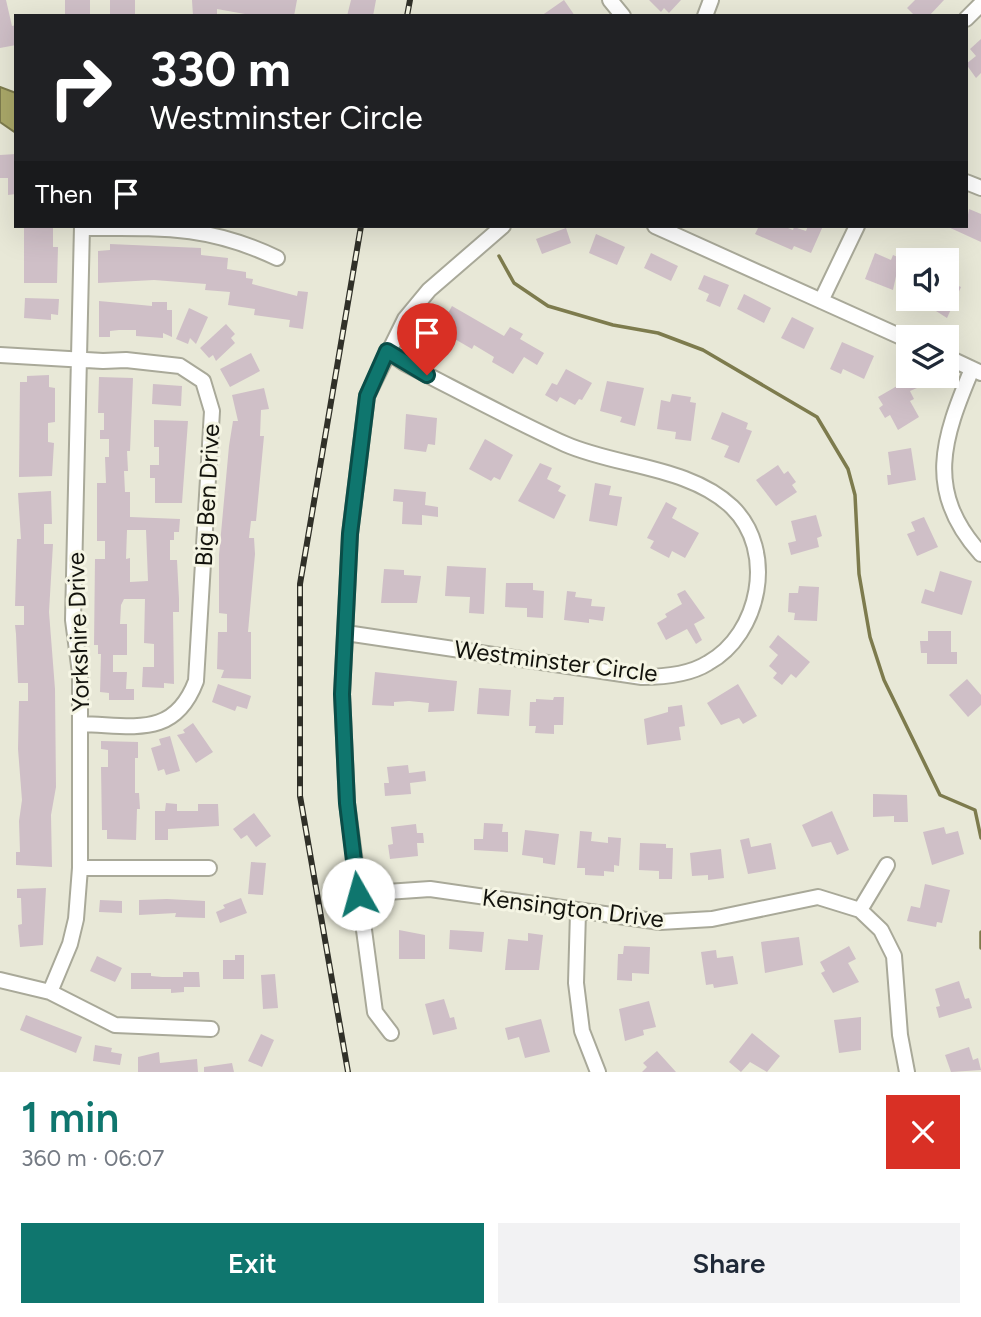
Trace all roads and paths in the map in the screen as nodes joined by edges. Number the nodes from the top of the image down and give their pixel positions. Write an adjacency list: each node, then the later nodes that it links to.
1 (610, 0): 3 (street)
2 (981, 4): 4 (street)
3 (621, 14)
4 (968, 17)
5 (82, 228): 15 (street, Yorkshire Drive)
6 (169, 228): 10 (street)
7 (501, 228): 13 (street)
8 (659, 228): 11 (street)
9 (856, 228): 11 (street)
10 (277, 258)
11 (821, 301): 12 (street)
12 (896, 335)
13 (387, 351): 19 (street); 19 (street, Westminster Circle)
14 (0, 355): 15 (street, Big Ben Drive)
15 (77, 359): 20 (street, Yorkshire Drive); 20 (street, Big Ben Drive)
16 (959, 363): 17 (street)
17 (976, 371): 18 (street)
18 (981, 554)
19 (346, 633): 24 (street)
20 (81, 724): 22 (street, Yorkshire Drive)
21 (887, 865): 25 (street)
22 (80, 868): 23 (street); 28 (street, Yorkshire Drive)
23 (209, 868)
24 (358, 894): 26 (street, Kensington Drive); 30 (street)
25 (860, 910): 26 (street, Kensington Drive); 32 (street, Kensington Drive)
26 (578, 912): 31 (street)
27 (0, 980): 28 (street)
28 (50, 992): 29 (street)
29 (211, 1029)
30 (391, 1033)
31 (598, 1072)
32 (907, 1072)

